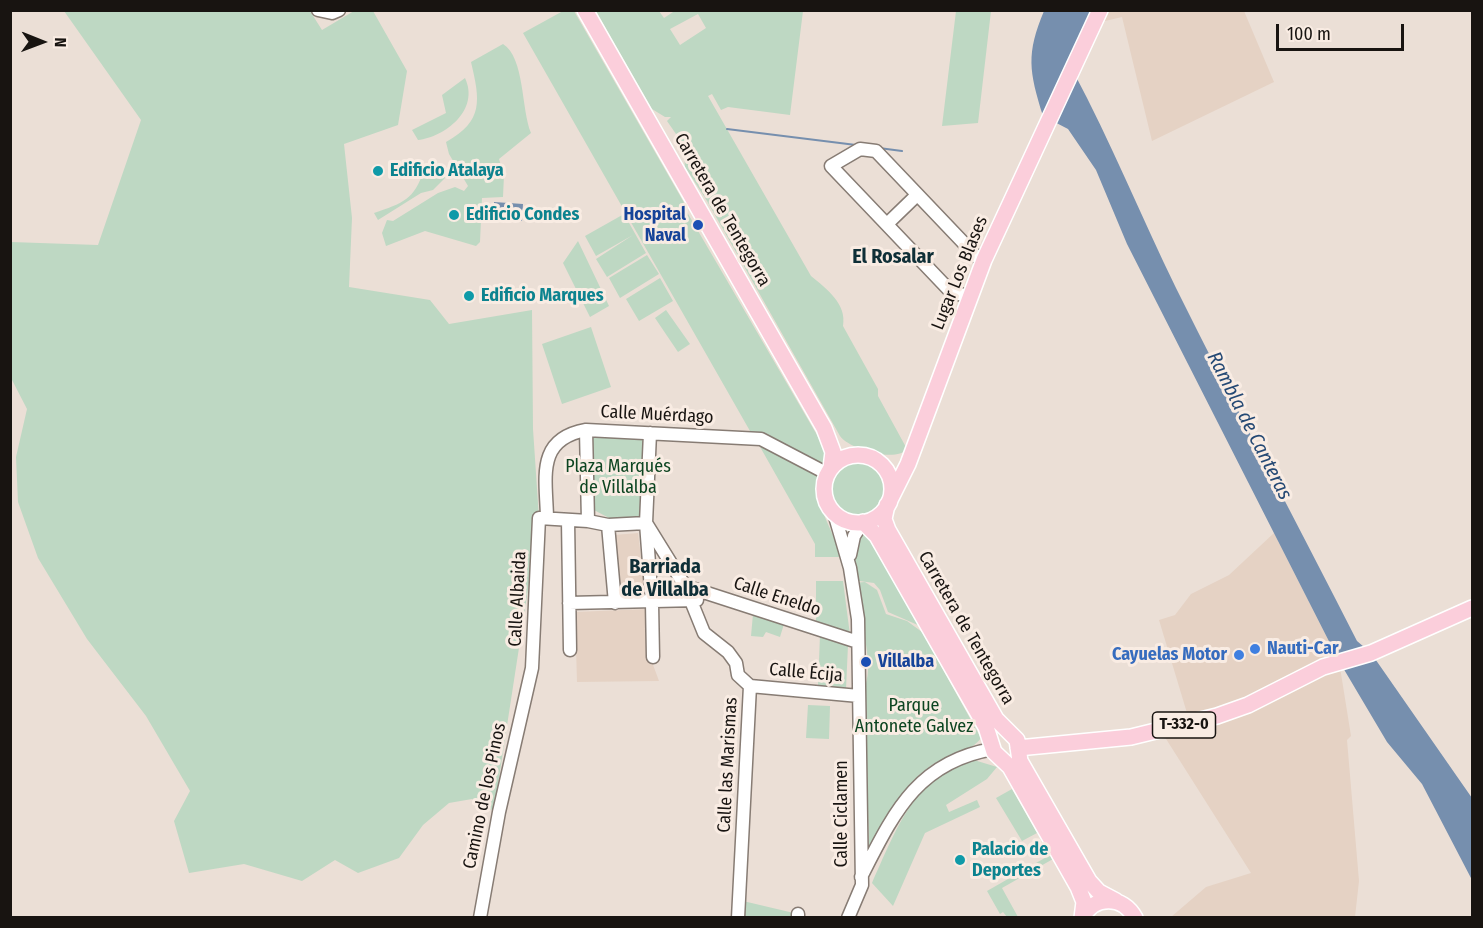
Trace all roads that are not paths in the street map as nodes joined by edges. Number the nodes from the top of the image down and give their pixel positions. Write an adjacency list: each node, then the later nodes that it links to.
1 (318, 10): 2 (street)
2 (339, 10)
3 (585, 10): 9 (main road, Carretera de Tentegorra)
4 (1100, 10): 7 (main road, Lugar Los Blases)
5 (917, 195): 6 (street); 6 (street); 7 (street)
6 (887, 224): 8 (street)
7 (984, 260): 8 (main road, Lugar Los Blases)
8 (971, 296): 12 (main road, Lugar Los Blases)
9 (824, 428): 13 (main road, Carretera de Tentegorra); 15 (main road, Carretera de Tentegorra)
10 (586, 430): 11 (street, Calle Muérdago); 18 (street, Calle Muérdago); 20 (street)
11 (650, 433): 15 (street, Calle Muérdago); 22 (street)
12 (916, 443): 14 (main road, Lugar Los Blases); 16 (main road, Lugar Los Blases)
13 (857, 456): 14 (main road); 15 (main road)
14 (879, 463): 16 (main road)
15 (829, 471): 17 (main road)
16 (887, 504): 21 (main road); 38 (main road, Carretera de Tentegorra)
17 (834, 513): 21 (main road); 24 (street, Calle Ciclamen)
18 (543, 518): 19 (street); 35 (street, Calle Albaida)
19 (568, 520): 20 (street); 28 (street)
20 (588, 521): 23 (street)
21 (863, 522): 24 (street, Calle Ciclamen); 40 (main road, Carretera de Tentegorra)
22 (646, 523): 23 (street); 25 (street, Calle las Marismas); 30 (street)
23 (608, 525): 29 (street)
24 (850, 568): 32 (street, Calle Ciclamen)
25 (685, 586): 26 (street, Calle Eneldo); 27 (street, Calle las Marismas)
26 (726, 599): 27 (street); 32 (street, Calle Eneldo)
27 (692, 600): 30 (street); 36 (street, Calle las Marismas)
28 (569, 603): 29 (street); 33 (street)
29 (615, 603): 30 (street)
30 (652, 603): 34 (street)
31 (1473, 608): 39 (main road, T-332-0)
32 (858, 642): 37 (street, Calle Ciclamen)
33 (570, 650)
34 (653, 657)
35 (528, 682): 46 (street, Camino de los Pinos)
36 (750, 686): 37 (street, Calle Écija); 47 (street, Calle las Marismas)
37 (859, 696): 42 (street, Calle Ciclamen)
38 (1010, 734): 39 (main road); 40 (main road)
39 (1018, 748): 40 (main road); 45 (main road)
40 (996, 751): 41 (street); 49 (main road, Carretera de Tentegorra)
41 (926, 777): 43 (street); 48 (street)
42 (860, 848): 43 (street); 44 (street, Calle Ciclamen)
43 (875, 850): 44 (street)
44 (860, 879): 48 (street)
45 (1116, 901): 49 (main road); 50 (main road)
46 (480, 918)
47 (738, 918)
48 (848, 918)
49 (1082, 918)
50 (1136, 918)

